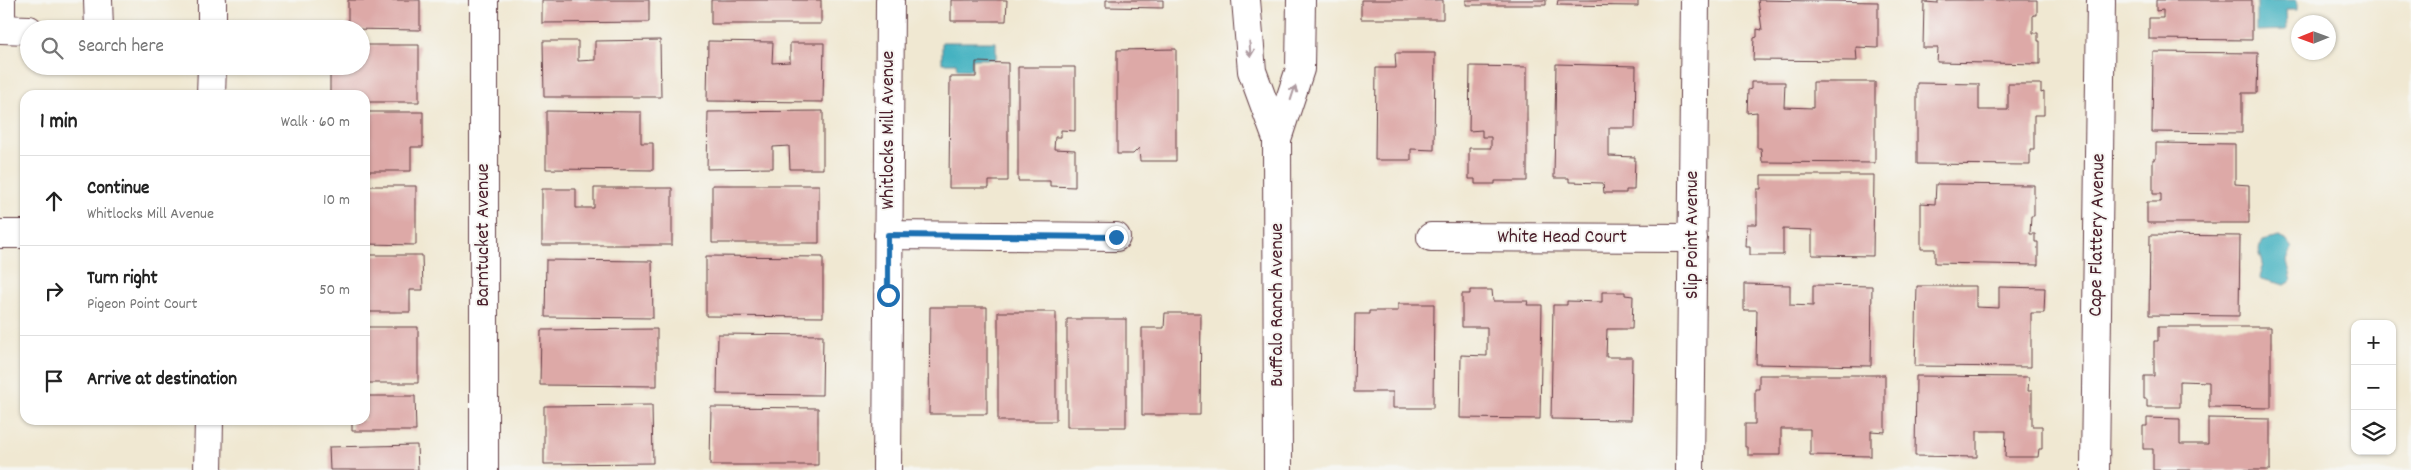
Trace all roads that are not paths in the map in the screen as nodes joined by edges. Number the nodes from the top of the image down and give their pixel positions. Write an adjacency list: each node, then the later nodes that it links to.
1 (1, 0): 12 (street)
2 (98, 0): 10 (street)
3 (212, 0): 11 (street)
4 (484, 0): 24 (street, Barntucket Avenue)
5 (890, 0): 18 (street, Whitlocks Mill Avenue)
6 (1246, 0): 15 (street, Buffalo Ranch Avenue, one-way to 15)
7 (1301, 0): 15 (street, Buffalo Ranch Avenue, one-way to 7)
8 (1695, 0): 21 (street, Slip Point Avenue)
9 (2101, 0): 28 (street, Cape Flattery Avenue)
10 (99, 20)
11 (212, 20)
12 (20, 30)
13 (212, 75): 14 (street)
14 (211, 90)
15 (1277, 139): 26 (street, Buffalo Ranch Avenue)
16 (0, 234): 17 (street)
17 (20, 234)
18 (888, 235): 19 (street); 25 (street, Whitlocks Mill Avenue)
19 (1116, 237)
20 (1431, 237): 21 (street, White Head Court)
21 (1693, 238): 27 (street, Slip Point Avenue)
22 (209, 425): 23 (street)
23 (208, 470)
24 (484, 470)
25 (887, 470)
26 (1278, 470)
27 (1690, 470)
28 (2095, 470)

